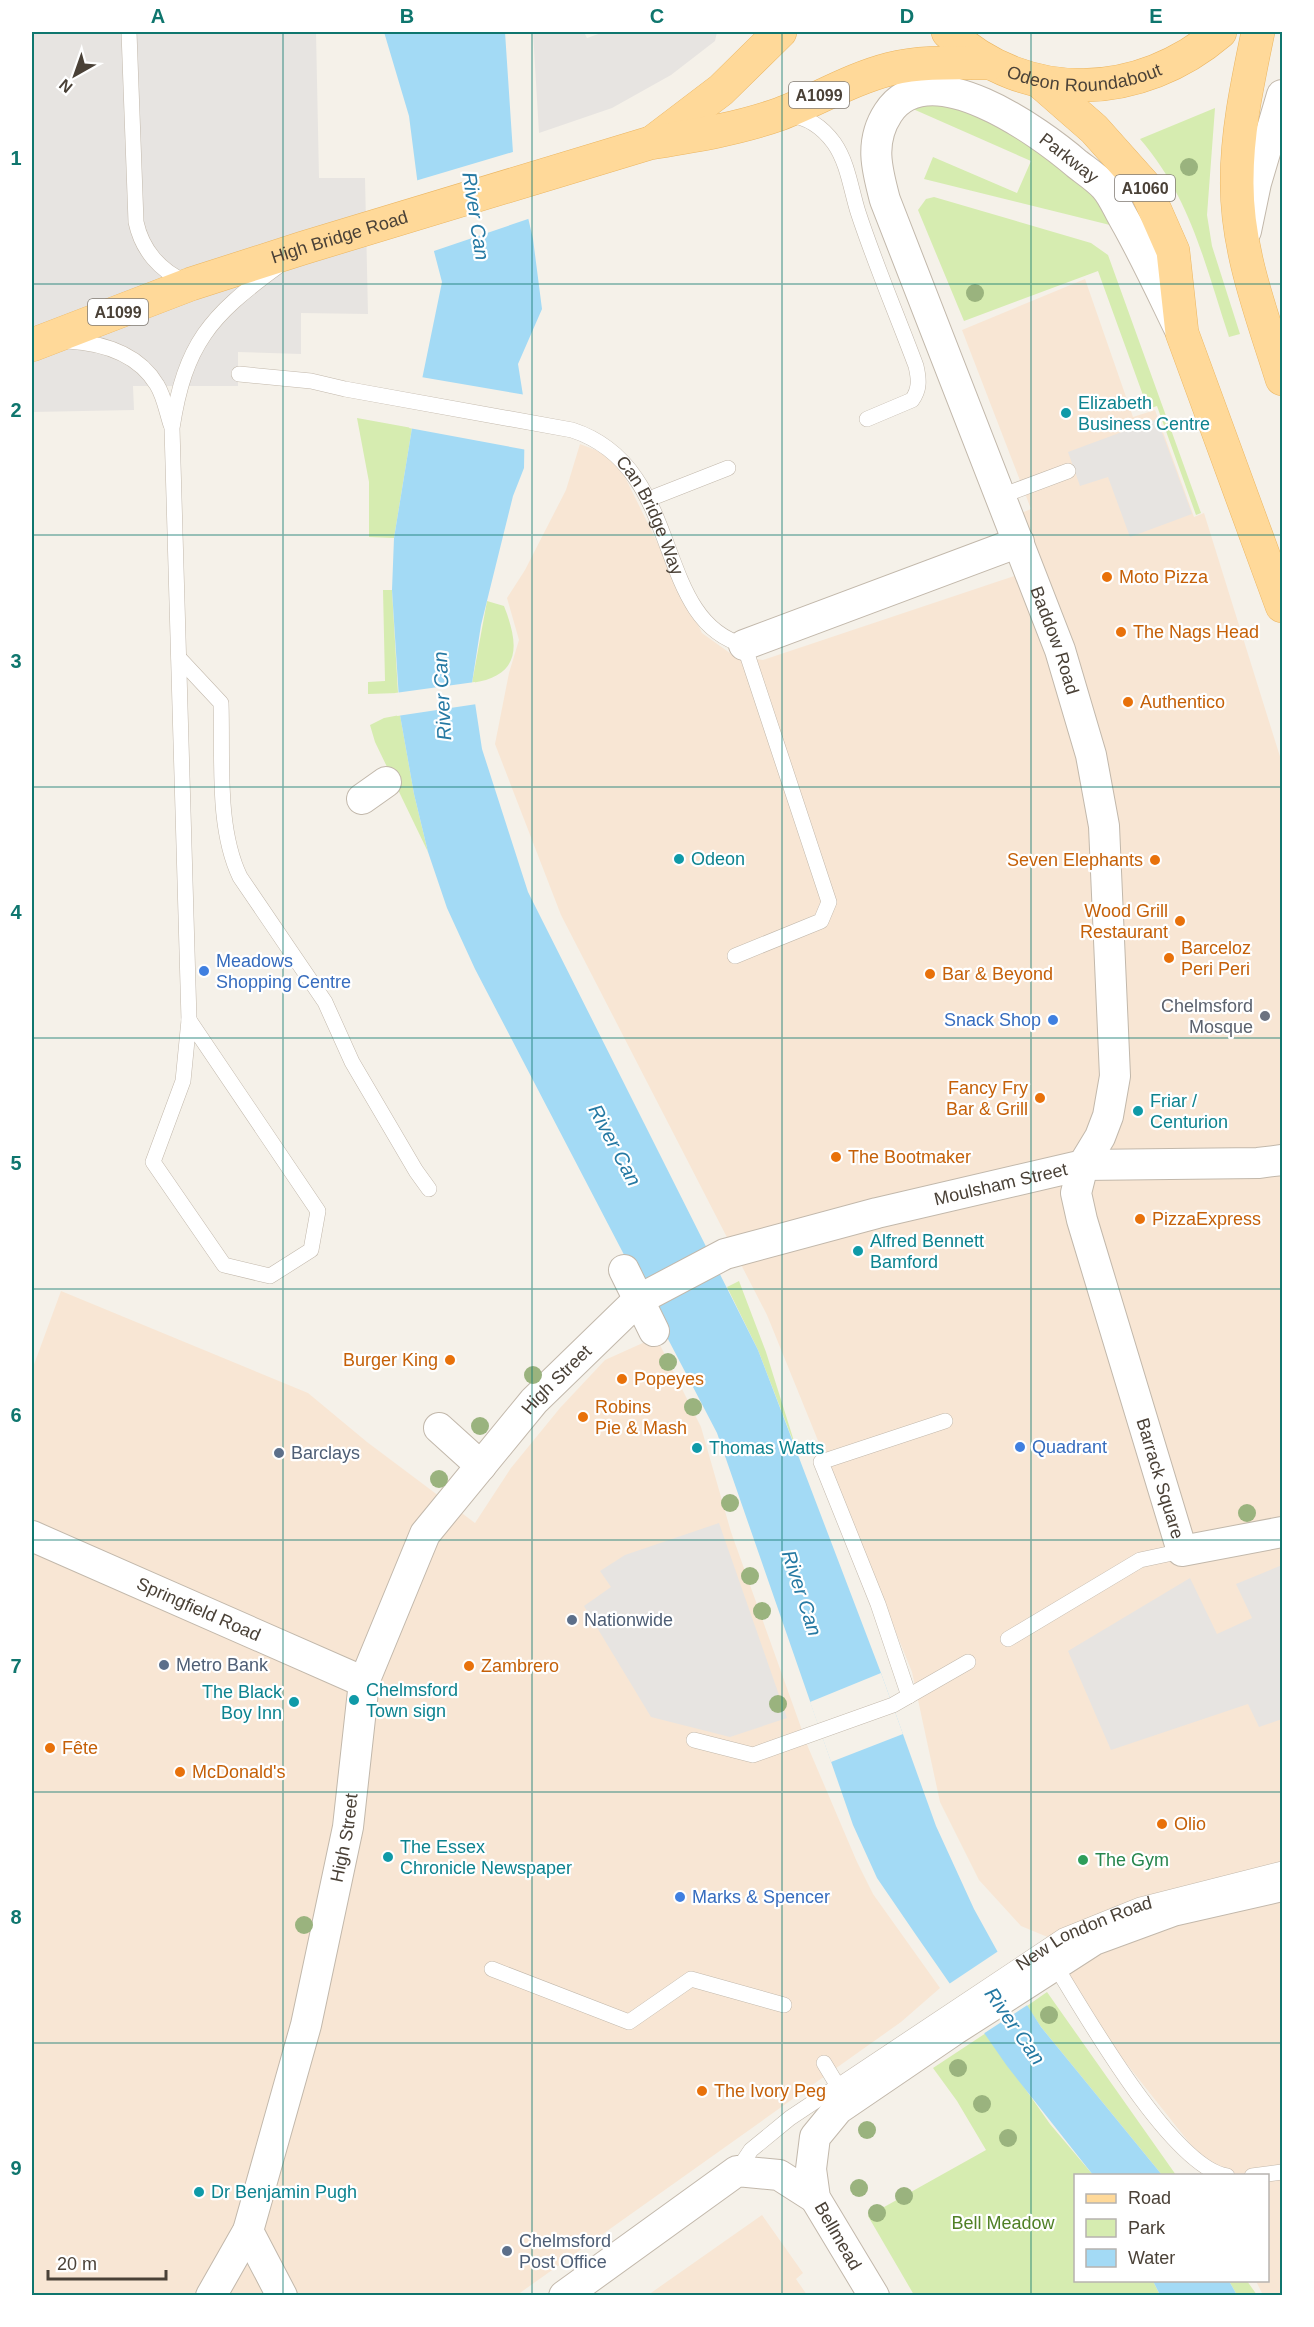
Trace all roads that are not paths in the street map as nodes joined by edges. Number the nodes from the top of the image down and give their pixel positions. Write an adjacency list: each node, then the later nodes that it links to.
1 (129, 32): 14 (lane)
2 (780, 32): 11 (main road, High Bridge Road / A1099)
3 (948, 32): 6 (main road, Odeon Roundabout / A1060)
4 (1220, 32): 7 (main road, Odeon Roundabout / A1060)
5 (1257, 32): 12 (main road)
6 (990, 63): 7 (main road, Odeon Roundabout / A1060); 10 (main road, High Bridge Road / A1099)
7 (1039, 81): 15 (main road, Parkway / A1060)
8 (912, 93): 15 (street, Parkway); 23 (street, Baddow Road)
9 (1282, 95): 12 (street)
10 (779, 114): 11 (main road, High Bridge Road / A1099); 19 (lane)
11 (650, 144): 13 (main road, High Bridge Road / A1099)
12 (1244, 245): 18 (main road)
13 (303, 248): 14 (main road, High Bridge Road / A1099); 20 (lane)
14 (191, 284): 16 (main road, High Bridge Road / A1099)
15 (1182, 333): 26 (main road, Parkway / A1060)
16 (38, 342): 20 (lane)
17 (239, 374): 24 (lane, Can Bridge Way)
18 (1282, 379)
19 (867, 419)
20 (172, 428): 28 (lane)
21 (728, 468): 24 (lane)
22 (1068, 471): 23 (lane)
23 (1001, 496): 25 (street, Baddow Road)
24 (649, 499): 27 (lane, Can Bridge Way)
25 (1018, 542): 27 (street); 34 (street, Baddow Road)
26 (1282, 606)
27 (744, 645): 31 (lane)
28 (179, 658): 32 (lane); 35 (lane)
29 (386, 782): 30 (street)
30 (362, 799)
31 (735, 956)
32 (189, 1020): 32 (lane)
33 (1282, 1160): 34 (street, Moulsham Street)
34 (1083, 1165): 36 (street, Baddow Road); 37 (street, Moulsham Street)
35 (429, 1189)
36 (1082, 1220): 46 (street, Barrack Square)
37 (725, 1254): 39 (street, High Street)
38 (624, 1270): 39 (street)
39 (640, 1298): 40 (street); 43 (street, High Street)
40 (654, 1331)
41 (945, 1421): 50 (lane)
42 (439, 1428): 43 (street)
43 (481, 1466): 49 (street, High Street)
44 (1282, 1532): 46 (street)
45 (32, 1536): 49 (street, Springfield Road)
46 (1182, 1551): 47 (lane, Barrack Square)
47 (1008, 1639)
48 (968, 1662): 50 (lane)
49 (364, 1682): 66 (street, High Street)
50 (909, 1696): 51 (lane)
51 (694, 1740)
52 (1282, 1869): 56 (lane, New London Road)
53 (1282, 1886): 54 (street, New London Road)
54 (1055, 1965): 56 (street, New London Road); 63 (lane)
55 (492, 1969): 57 (lane)
56 (1024, 1973): 59 (street, New London Road)
57 (784, 2005)
58 (825, 2063): 59 (lane)
59 (842, 2093): 60 (street, New London Road); 61 (lane, New London Road)
60 (815, 2137): 65 (street, Bellmead)
61 (737, 2171): 65 (street); 69 (street, New London Road)
62 (1282, 2172): 64 (lane)
63 (1218, 2174)
64 (1262, 2174)
65 (815, 2198): 70 (street, Bellmead)
66 (249, 2231): 67 (street, High Street); 68 (street)
67 (211, 2295)
68 (282, 2295)
69 (564, 2295)
70 (874, 2295)

